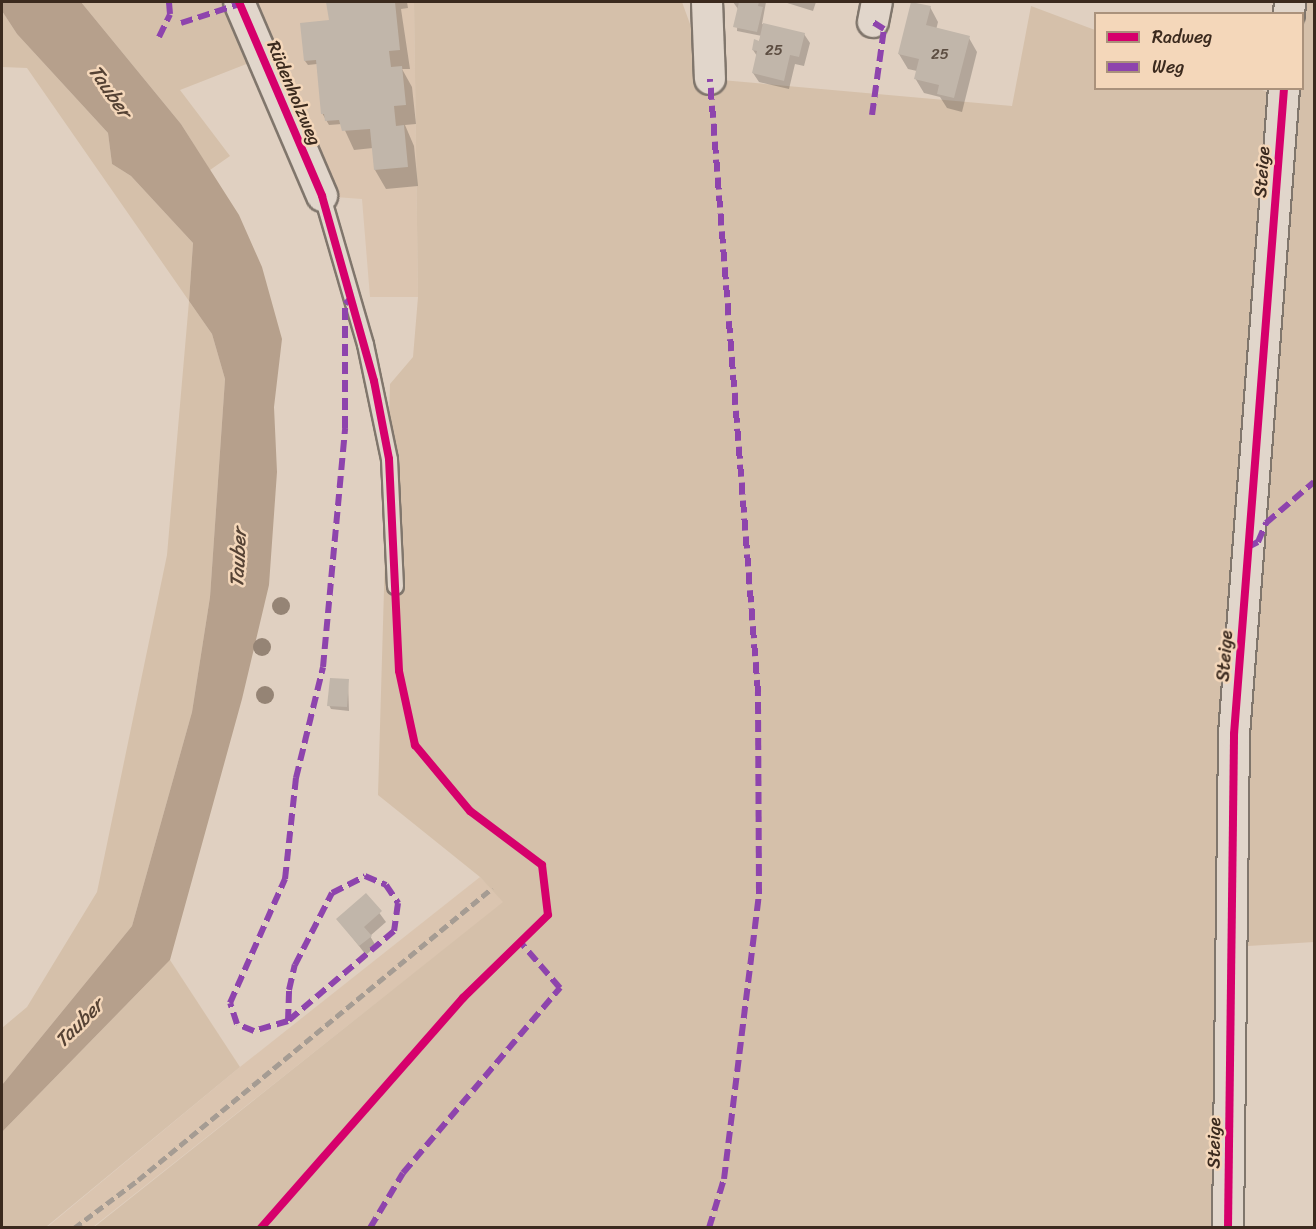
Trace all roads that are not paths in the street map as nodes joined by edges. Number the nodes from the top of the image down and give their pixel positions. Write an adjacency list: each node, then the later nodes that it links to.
1 (239, 2): 5 (street, Rüdenholzweg)
2 (707, 2): 3 (street)
3 (710, 79)
4 (1284, 90): 7 (street, Steige)
5 (322, 196): 6 (lane)
6 (395, 586)
7 (1228, 1227)

